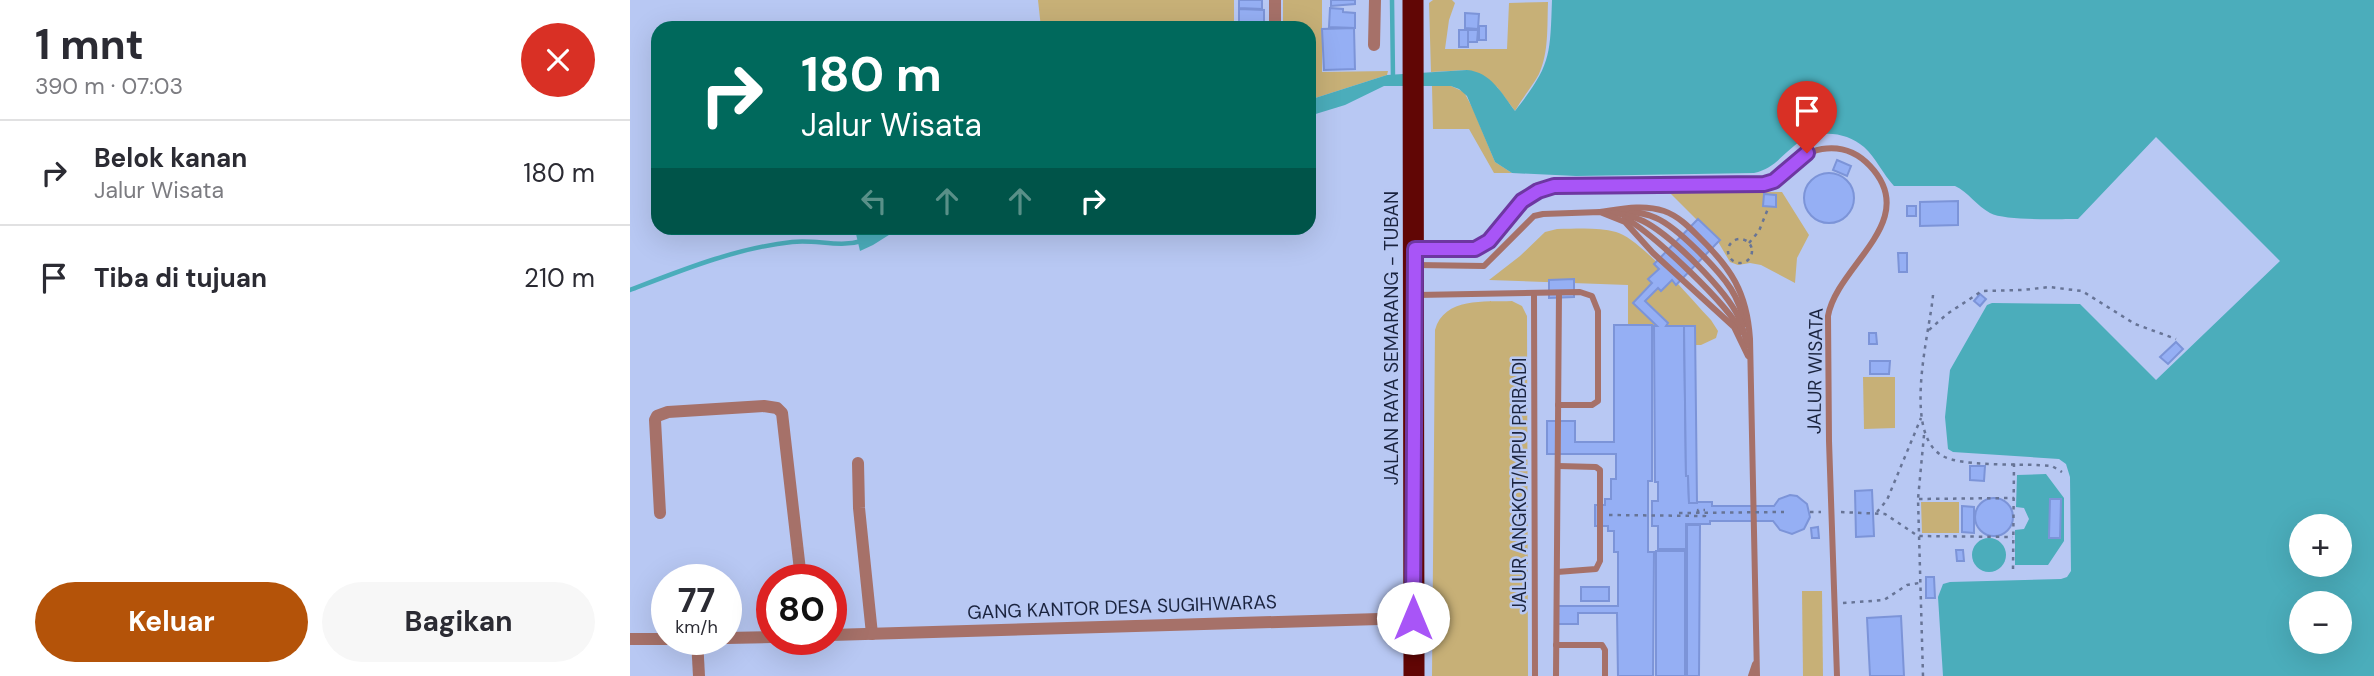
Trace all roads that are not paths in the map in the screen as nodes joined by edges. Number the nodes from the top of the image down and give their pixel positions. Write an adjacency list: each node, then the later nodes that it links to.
1 (1275, 0): 4 (street)
2 (1375, 0): 5 (street)
3 (1413, 0): 7 (highway, JALAN RAYA SEMARANG - TUBAN)
4 (1275, 21)
5 (1374, 45)
6 (1600, 212): 7 (lane); 11 (lane); 11 (lane); 11 (lane); 11 (lane)
7 (1415, 257): 10 (highway, JALAN RAYA SEMARANG - TUBAN); 31 (lane, JALUR WISATA)
8 (1534, 293): 9 (lane, JALUR ANGKOT/MPU PRIBADI); 10 (lane, JALUR ANGKOT/MPU PRIBADI); 27 (lane, JALUR ANGKOT/MPU PRIBADI)
9 (1559, 293): 12 (lane, JALUR ANGKOT/MPU PRIBADI); 12 (lane, JALUR ANGKOT/MPU PRIBADI)
10 (1415, 295): 18 (highway, JALAN RAYA SEMARANG - TUBAN)
11 (1750, 361): 30 (lane)
12 (1558, 405): 14 (lane, JALUR ANGKOT/MPU PRIBADI)
13 (858, 463): 19 (street)
14 (1558, 466): 17 (lane, JALUR ANGKOT/MPU PRIBADI); 17 (lane, JALUR ANGKOT/MPU PRIBADI)
15 (660, 513): 16 (street)
16 (799, 564)
17 (1557, 572): 23 (lane, JALUR ANGKOT/MPU PRIBADI)
18 (1413, 618): 19 (street, GANG KANTOR DESA SUGIHWARAS); 26 (highway, JALAN RAYA SEMARANG - TUBAN)
19 (872, 634): 20 (street, GANG KANTOR DESA SUGIHWARAS)
20 (847, 635)
21 (630, 639): 22 (street)
22 (651, 639)
23 (1556, 645): 28 (lane, JALUR ANGKOT/MPU PRIBADI); 29 (lane)
24 (697, 655): 25 (street)
25 (699, 676)
26 (1414, 676)
27 (1535, 676)
28 (1556, 676)
29 (1605, 676)
30 (1754, 676)
31 (1837, 676)

